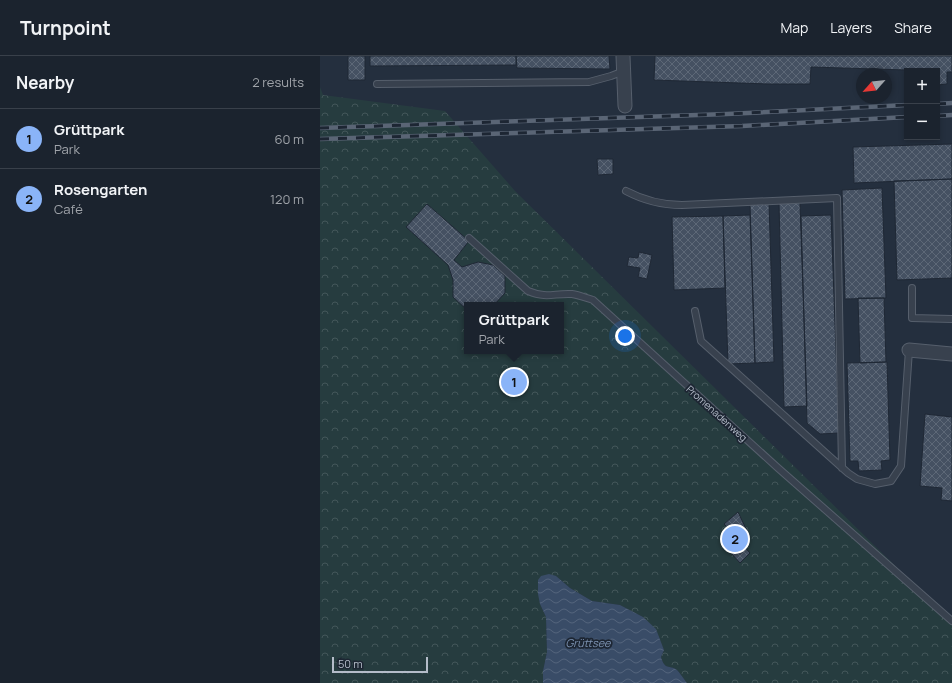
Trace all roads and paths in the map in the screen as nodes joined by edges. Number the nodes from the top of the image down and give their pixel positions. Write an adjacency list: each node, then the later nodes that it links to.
1 (623, 56): 2 (street)
2 (624, 71): 3 (lane); 4 (street)
3 (377, 84)
4 (625, 106)
5 (626, 191): 12 (lane)
6 (469, 238): 13 (lane, Promenadenweg)
7 (912, 288): 9 (lane)
8 (696, 311): 12 (lane)
9 (952, 319)
10 (909, 350): 11 (street); 12 (lane)
11 (952, 354)
12 (842, 468)
13 (952, 621)

